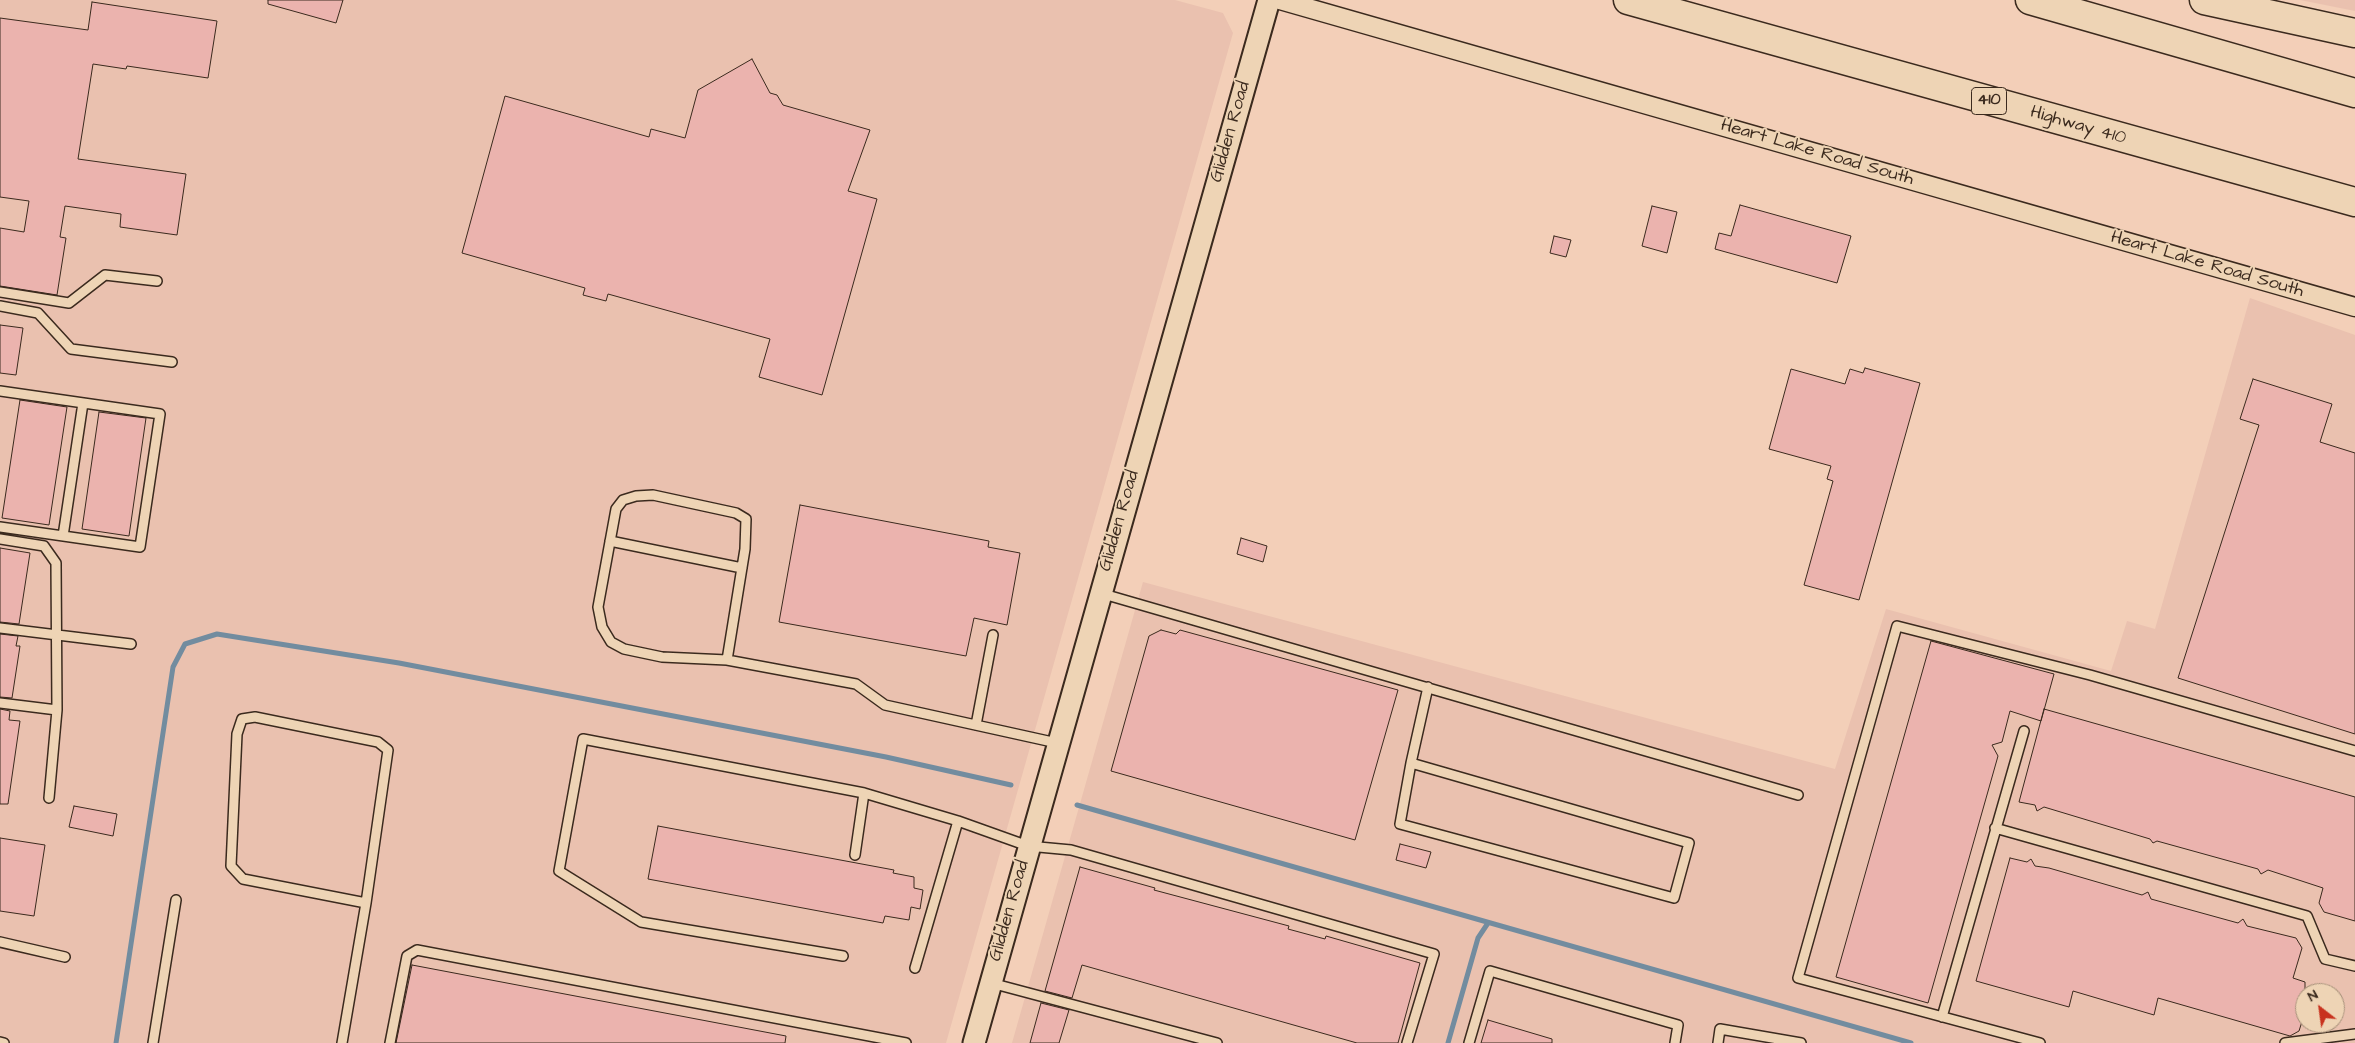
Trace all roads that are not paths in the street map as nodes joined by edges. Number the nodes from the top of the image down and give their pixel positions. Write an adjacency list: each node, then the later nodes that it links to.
1 (1269, 0): 21 (street, Glidden Road)
2 (1280, 0): 12 (street, Heart Lake Road South)
3 (1628, 0): 8 (highway, Highway 410 / 410)
4 (2030, 0): 7 (highway)
5 (2204, 0): 6 (highway)
6 (2355, 33)
7 (2355, 93)
8 (2353, 202)
9 (157, 281): 10 (lane)
10 (0, 292)
11 (0, 306): 13 (lane)
12 (2355, 307)
13 (172, 362)
14 (0, 390): 15 (lane)
15 (83, 403): 17 (lane); 17 (lane)
16 (0, 526): 17 (lane)
17 (63, 536)
18 (0, 539): 24 (lane)
19 (610, 541): 20 (lane); 20 (lane); 26 (lane)
20 (742, 568): 26 (lane)
21 (1100, 593): 27 (lane); 32 (street, Glidden Road)
22 (0, 628): 24 (lane)
23 (993, 635): 30 (lane)
24 (58, 637): 25 (lane); 29 (lane)
25 (131, 644)
26 (727, 660): 30 (lane)
27 (1428, 687): 34 (lane); 36 (lane)
28 (0, 703): 29 (lane)
29 (56, 710): 37 (lane)
30 (976, 725): 32 (lane)
31 (2024, 731): 39 (lane)
32 (1057, 743): 40 (street, Glidden Road)
33 (2355, 751): 50 (lane)
34 (1411, 763): 34 (lane)
35 (864, 793): 38 (lane); 41 (lane); 45 (lane)
36 (1798, 795)
37 (49, 798)
38 (958, 821): 40 (lane); 48 (lane)
39 (1995, 828): 47 (lane); 50 (lane)
40 (1028, 846): 49 (street, Glidden Road); 60 (lane)
41 (855, 855)
42 (176, 900): 54 (lane)
43 (366, 903): 43 (lane); 55 (lane)
44 (0, 942): 46 (lane)
45 (843, 956)
46 (65, 957)
47 (2355, 966)
48 (915, 968)
49 (990, 983): 58 (street, Glidden Road); 59 (lane)
50 (1942, 1017): 65 (lane)
51 (2355, 1034): 66 (lane)
52 (0, 1042): 53 (lane)
53 (4, 1043)
54 (153, 1043)
55 (342, 1043)
56 (390, 1043): 57 (lane)
57 (906, 1043)
58 (974, 1043)
59 (1217, 1043)
60 (1407, 1043)
61 (1469, 1043): 62 (lane)
62 (1675, 1043)
63 (1718, 1043): 64 (lane)
64 (1801, 1043)
65 (2040, 1043)
66 (2285, 1043)

